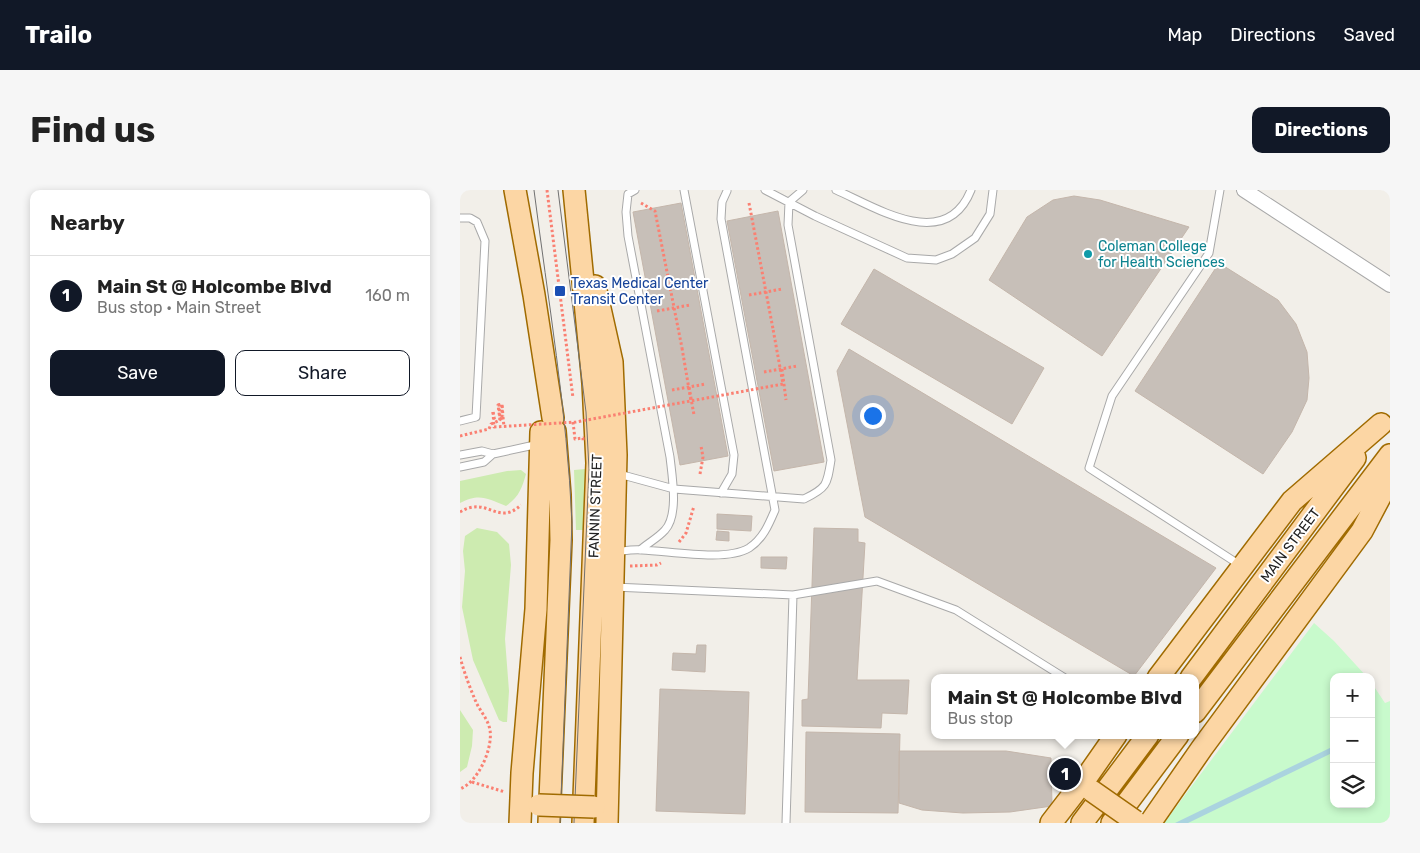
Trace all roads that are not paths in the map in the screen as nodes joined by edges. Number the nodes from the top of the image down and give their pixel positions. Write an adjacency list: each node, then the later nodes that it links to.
1 (515, 190): 18 (main road)
2 (635, 190): 25 (lane)
3 (684, 190): 26 (lane)
4 (728, 190): 27 (lane)
5 (765, 190): 13 (lane)
6 (803, 190): 13 (lane)
7 (836, 190): 8 (lane)
8 (971, 190)
9 (993, 190): 13 (lane)
10 (1220, 190): 30 (lane)
11 (1244, 190): 15 (street)
12 (574, 192): 23 (main road); 43 (main road, FANNIN STREET)
13 (789, 202): 27 (lane)
14 (460, 218): 17 (lane)
15 (1390, 285)
16 (1386, 418): 30 (main road); 35 (main road, MAIN STREET)
17 (460, 421)
18 (551, 427): 19 (lane); 40 (main road); 42 (main road)
19 (493, 454): 20 (lane); 22 (lane)
20 (460, 455)
21 (1390, 455): 36 (main road, MAIN STREET)
22 (460, 467)
23 (616, 473): 25 (lane); 29 (main road)
24 (1390, 478): 44 (main road)
25 (674, 489): 26 (lane); 28 (lane)
26 (721, 493): 27 (lane)
27 (772, 496): 28 (lane)
28 (640, 550): 29 (lane)
29 (621, 559): 31 (main road)
30 (1243, 566): 34 (main road)
31 (613, 586): 32 (lane); 43 (main road)
32 (792, 595): 33 (lane); 46 (lane)
33 (1060, 674)
34 (1161, 674)
35 (1193, 674)
36 (1199, 707)
37 (1114, 739): 41 (main road)
38 (1145, 739): 48 (main road)
39 (1175, 739): 49 (main road)
40 (522, 773): 42 (main road); 45 (main road)
41 (1090, 783): 44 (main road, bridge); 47 (main road)
42 (544, 814): 43 (main road, bridge)
43 (595, 818)
44 (1143, 822)
45 (520, 823)
46 (786, 823)
47 (1051, 823)
48 (1082, 823)
49 (1112, 823)

